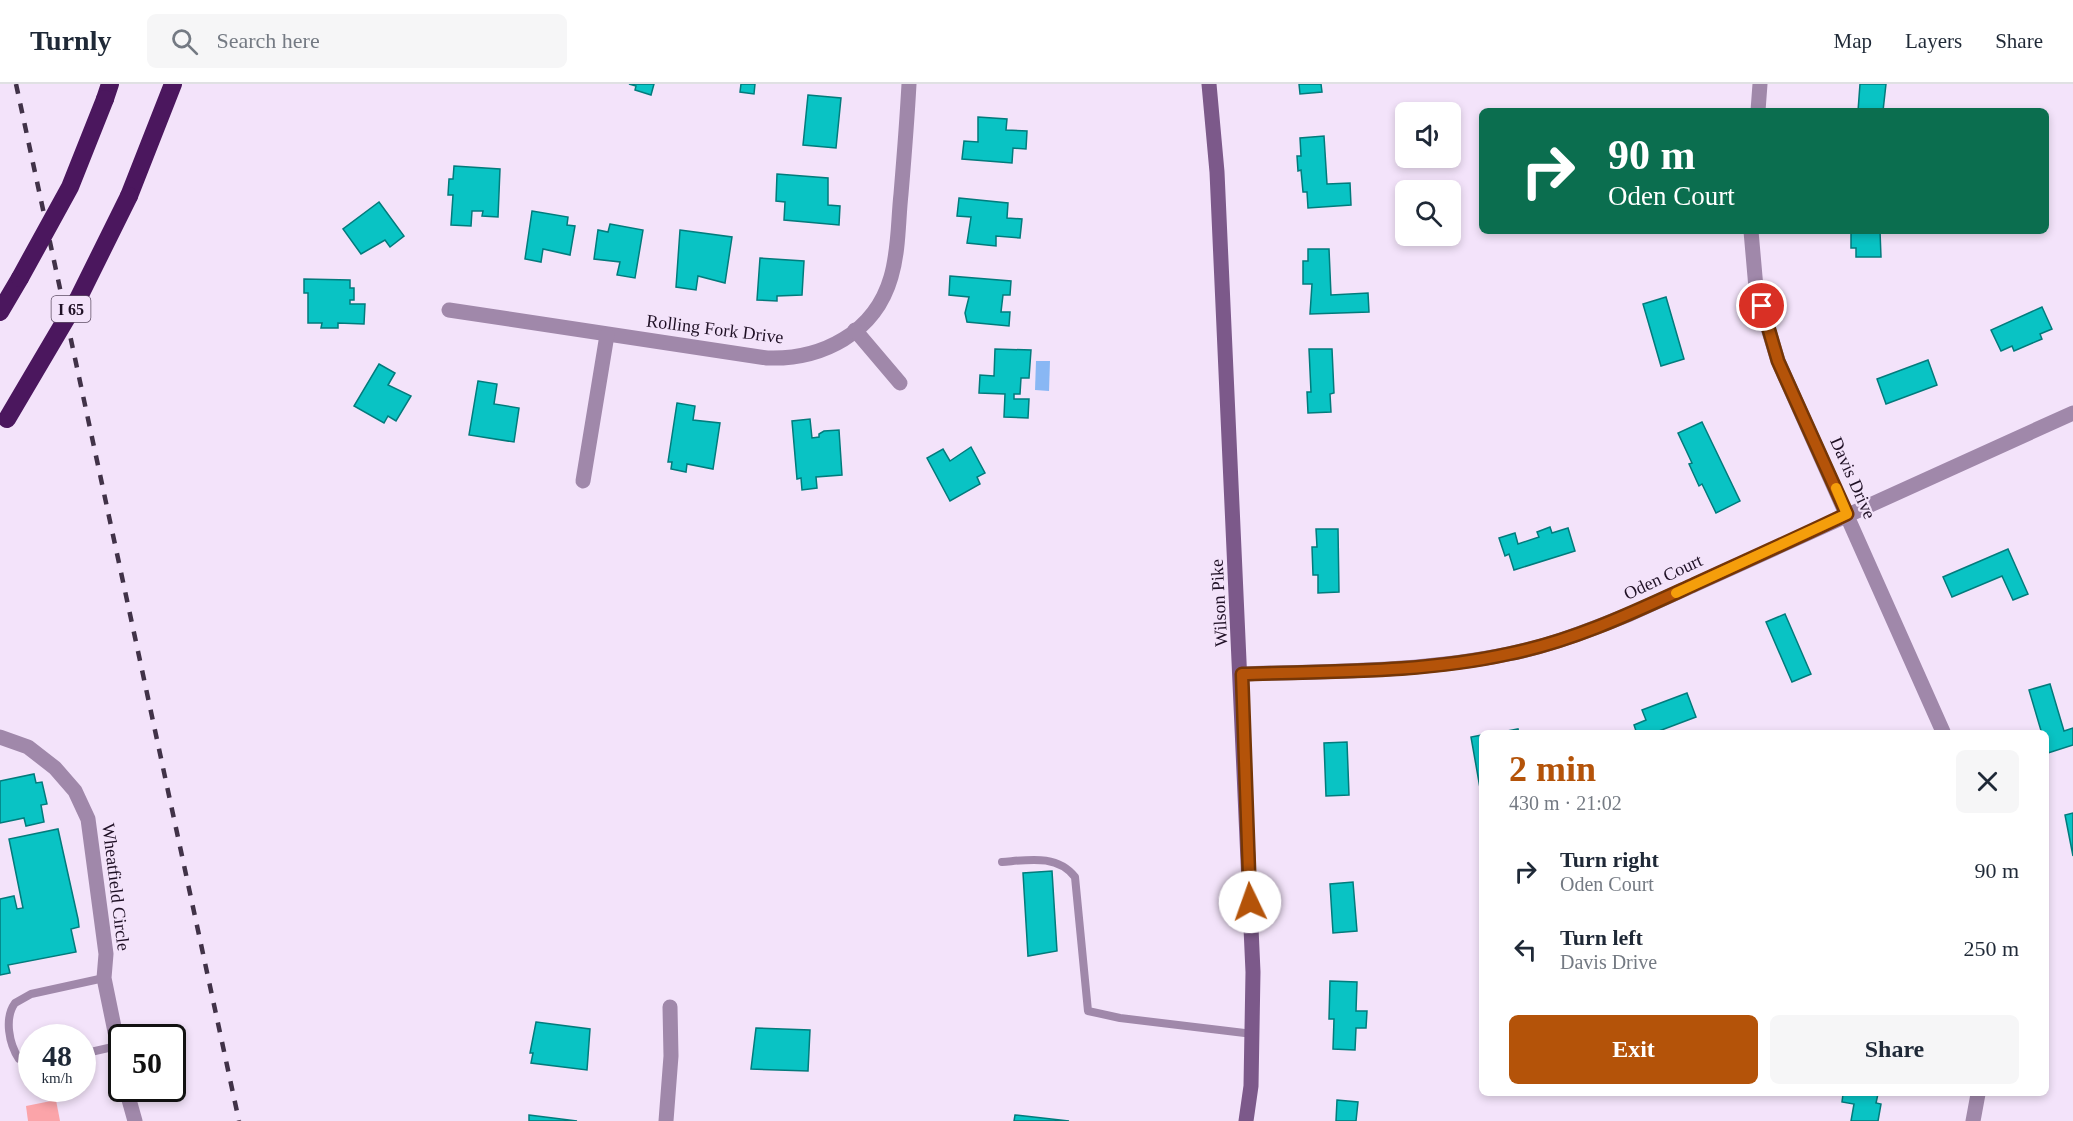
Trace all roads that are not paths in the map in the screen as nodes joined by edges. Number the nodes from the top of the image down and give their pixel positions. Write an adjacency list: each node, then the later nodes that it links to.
1 (173, 84): 14 (highway, I 65, bridge)
2 (909, 84): 10 (street, Rolling Fork Drive)
3 (1209, 84): 17 (main road, Wilson Pike)
4 (1760, 84): 6 (street)
5 (108, 92): 9 (highway, bridge)
6 (1758, 108)
7 (1751, 234): 16 (street, Davis Drive)
8 (449, 310): 11 (street, Rolling Fork Drive)
9 (0, 312)
10 (855, 330): 11 (street, Rolling Fork Drive); 12 (street)
11 (607, 335): 15 (street)
12 (900, 383)
13 (2073, 413): 16 (street, Oden Court)
14 (4, 424)
15 (583, 481)
16 (1847, 514): 17 (street, Oden Court); 18 (street, Davis Drive)
17 (1242, 674): 24 (main road, Wilson Pike)
18 (1942, 730)
19 (0, 737): 21 (street, Wheatfield Circle)
20 (1002, 862): 24 (lane)
21 (104, 978): 23 (street, Wheatfield Circle); 25 (lane)
22 (670, 1007): 29 (street)
23 (113, 1024)
24 (1253, 1034): 30 (main road, Wilson Pike)
25 (18, 1057)
26 (1978, 1096): 31 (street)
27 (130, 1102): 28 (street)
28 (135, 1121)
29 (666, 1121)
30 (1246, 1121)
31 (1973, 1121)

